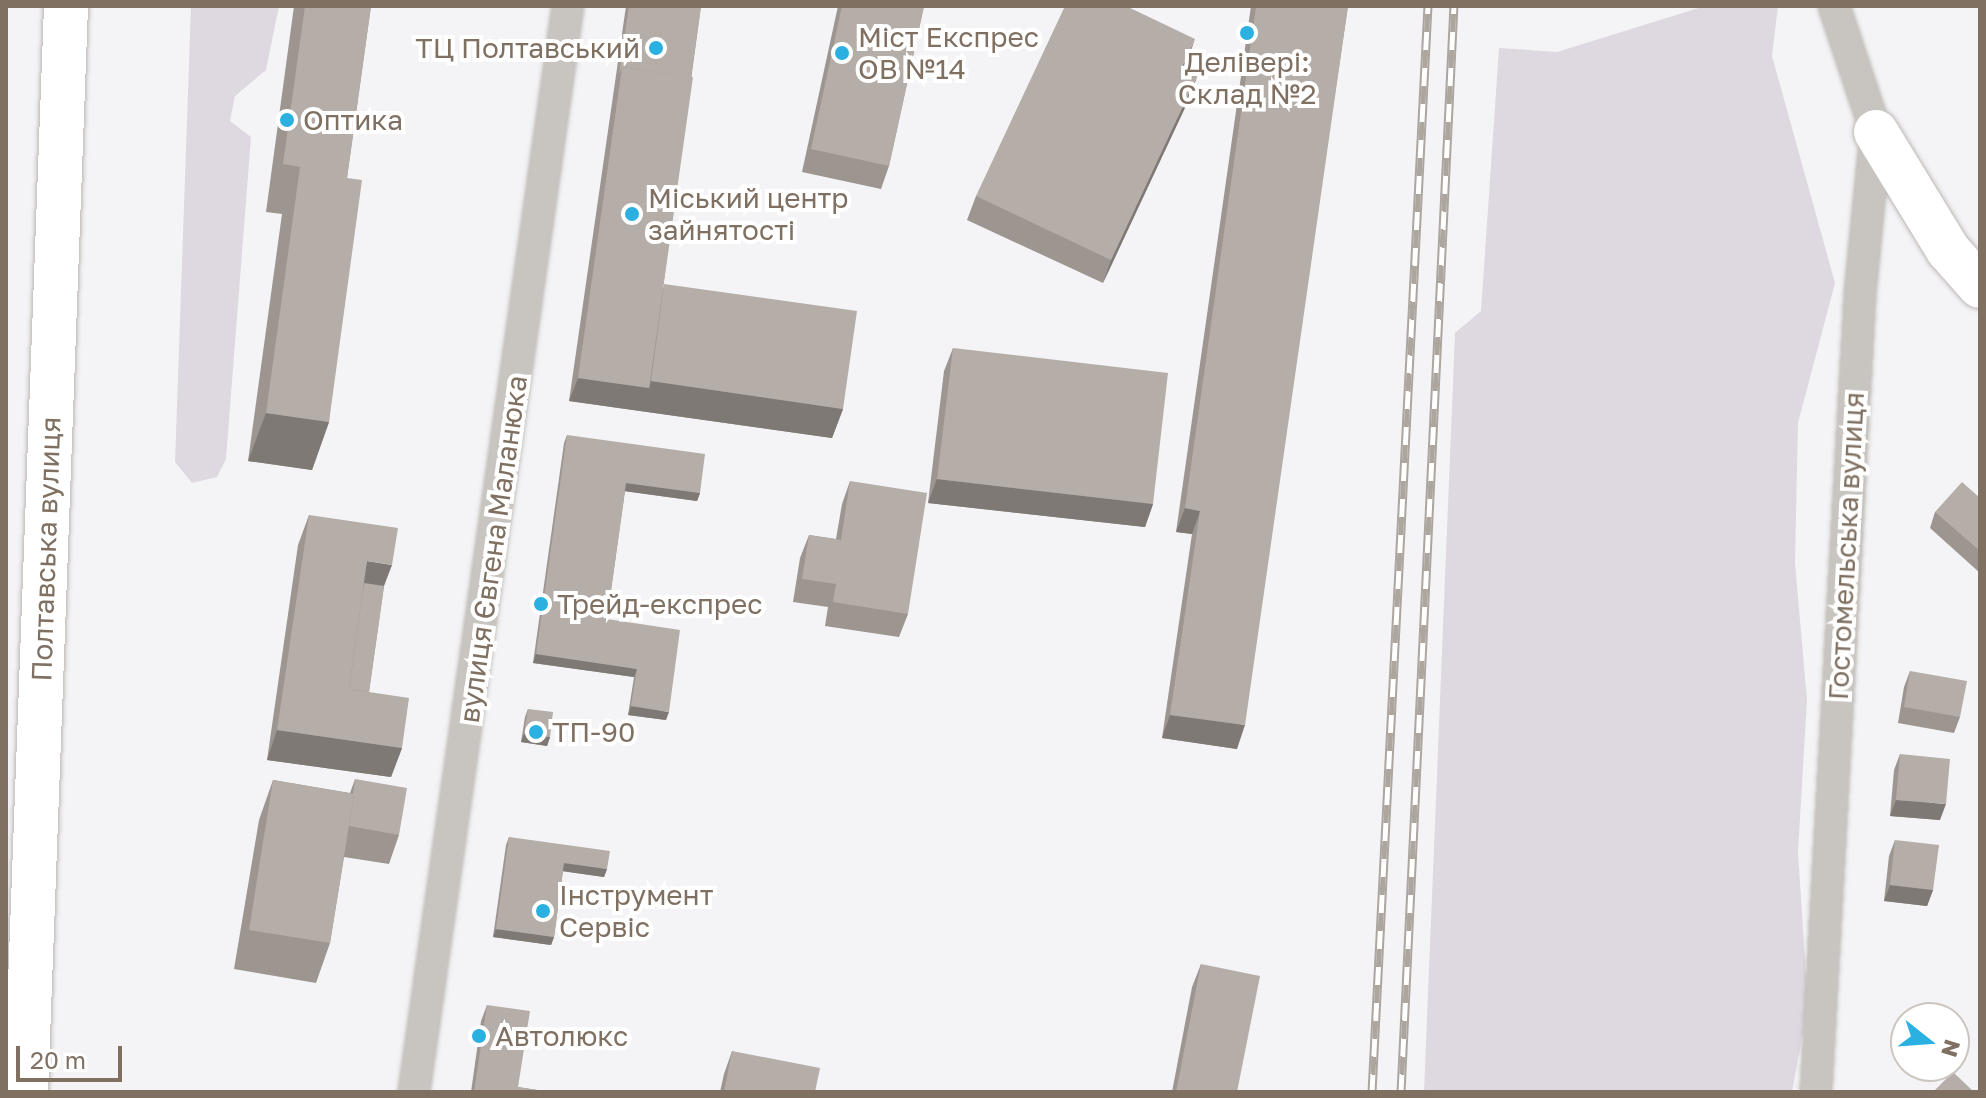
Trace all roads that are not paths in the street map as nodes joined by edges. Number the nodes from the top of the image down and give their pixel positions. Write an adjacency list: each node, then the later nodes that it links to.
1 (66, 6): 6 (main road, Полтавська вулиця)
2 (568, 6): 7 (street, вулиця Євгена Маланюка)
3 (1834, 6): 4 (street, Гостомельська вулиця)
4 (1876, 132): 5 (main road); 8 (street, Гостомельська вулиця)
5 (1980, 286)
6 (26, 1092)
7 (414, 1092)
8 (1816, 1092)

